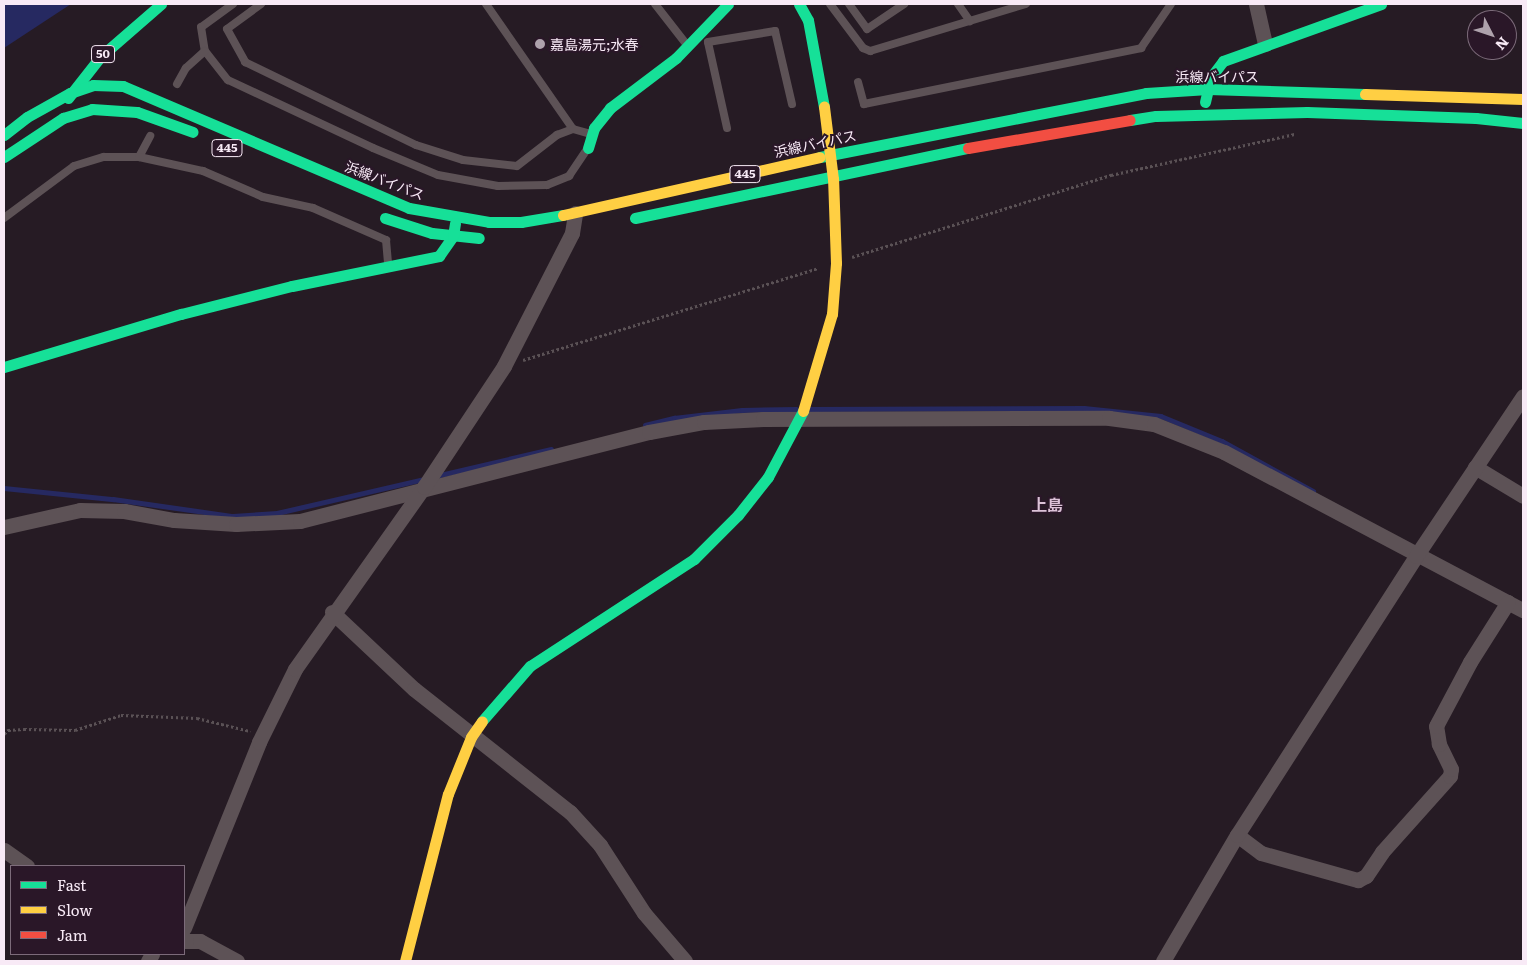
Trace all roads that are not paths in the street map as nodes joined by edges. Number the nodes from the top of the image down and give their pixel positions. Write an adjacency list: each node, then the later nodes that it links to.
1 (161, 4): 25 (main road, 50)
2 (233, 4): 21 (lane)
3 (261, 4): 32 (lane)
4 (486, 4): 32 (lane)
5 (656, 4): 20 (lane)
6 (728, 4): 17 (main road)
7 (799, 4): 38 (main road)
8 (830, 4): 16 (lane)
9 (848, 4): 10 (lane)
10 (904, 4)
11 (958, 4): 16 (lane)
12 (1026, 4): 16 (lane)
13 (1171, 4): 22 (lane)
14 (1256, 4): 19 (street)
15 (1381, 4): 19 (main road)
16 (970, 21)
17 (698, 35): 18 (lane); 20 (main road)
18 (708, 42): 27 (lane); 31 (lane)
19 (1266, 44): 24 (main road)
20 (688, 47): 34 (main road)
21 (205, 51): 23 (lane); 37 (lane)
22 (858, 82)
23 (177, 84)
24 (1208, 89): 26 (main road, 浜線バイパス / 445); 28 (main road); 38 (main road, 浜線バイパス / 445)
25 (70, 93): 29 (main road, 50); 33 (main road, 浜線バイパス / 445); 44 (main road, 浜線バイパス / 445)
26 (1523, 99)
27 (792, 104)
28 (1202, 113): 30 (main road, 445); 41 (main road, 445)
29 (63, 118): 36 (main road, 445); 39 (main road, 445)
30 (1523, 123)
31 (727, 128)
32 (574, 129): 34 (lane)
33 (4, 135)
34 (592, 135): 37 (main road)
35 (150, 136): 40 (lane)
36 (204, 138)
37 (588, 148)
38 (830, 155): 41 (main road); 43 (main road, 浜線バイパス / 445)
39 (4, 157)
40 (139, 157): 45 (lane); 52 (lane)
41 (833, 179): 46 (main road, 445); 55 (main road)
42 (372, 213): 50 (main road)
43 (575, 213): 44 (main road, 浜線バイパス / 445); 48 (street)
44 (455, 217): 50 (main road)
45 (4, 218)
46 (627, 220)
47 (589, 228): 48 (main road)
48 (572, 232): 49 (main road); 57 (street)
49 (555, 234)
50 (454, 236): 51 (main road); 52 (main road)
51 (494, 238)
52 (389, 268): 53 (main road)
53 (4, 367)
54 (1523, 396): 56 (street)
55 (800, 420): 57 (street); 60 (street); 64 (main road)
56 (1475, 467): 58 (street); 60 (street)
57 (424, 487): 59 (street); 63 (street)
58 (1523, 496)
59 (4, 527)
60 (1416, 556): 61 (street); 65 (street)
61 (1508, 602): 62 (street); 65 (street)
62 (1523, 610)
63 (332, 612): 64 (street); 68 (street)
64 (471, 737): 71 (main road); 72 (street)
65 (1237, 835): 73 (street)
66 (4, 850): 67 (street)
67 (26, 865)
68 (185, 926)
69 (185, 941): 70 (street)
70 (237, 961)
71 (405, 961)
72 (685, 961)
73 (1163, 961)

